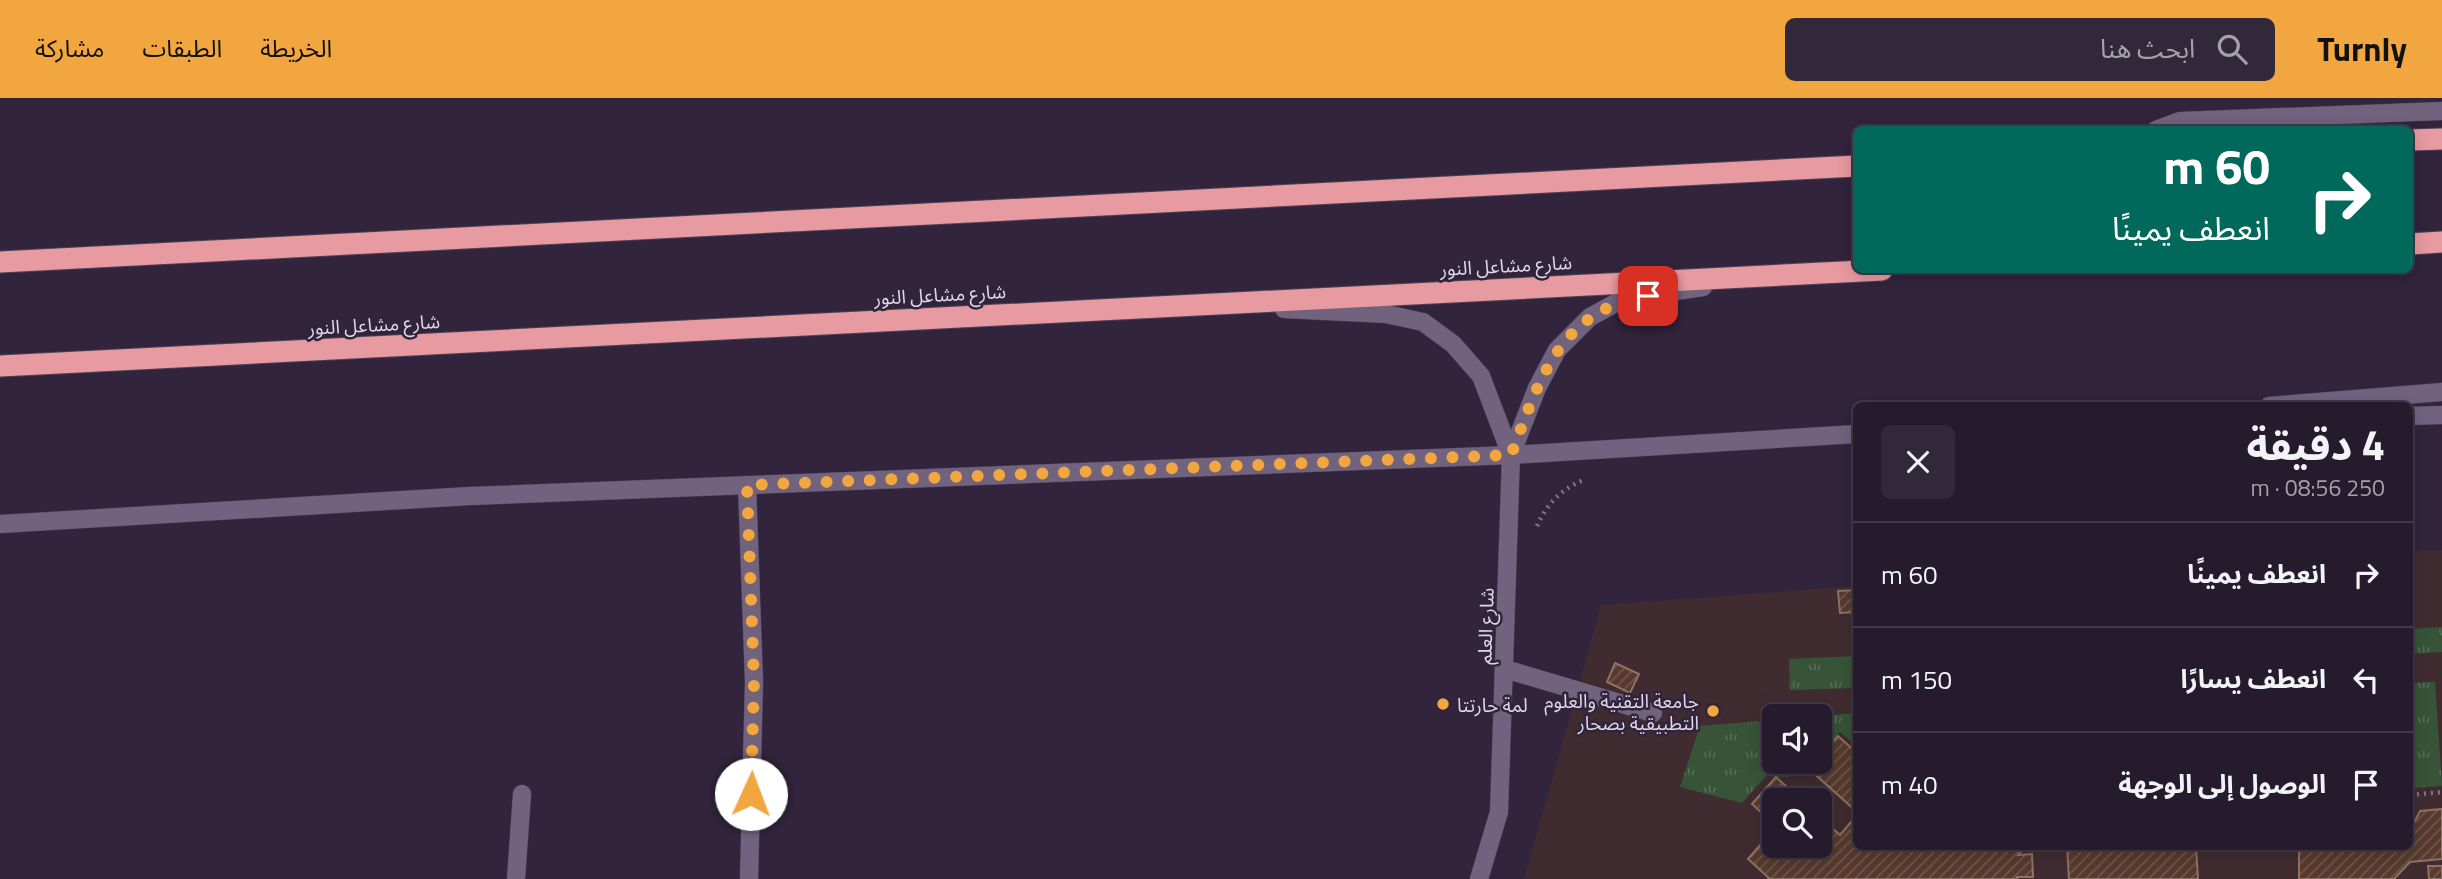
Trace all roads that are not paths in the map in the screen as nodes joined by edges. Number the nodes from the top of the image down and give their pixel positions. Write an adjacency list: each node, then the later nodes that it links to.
1 (2442, 111): 2 (street)
2 (2167, 126)
3 (2442, 139): 4 (highway)
4 (2413, 140)
5 (1853, 166): 8 (highway)
6 (2442, 242): 7 (highway)
7 (2413, 244)
8 (0, 262)
9 (1853, 271): 10 (highway, شارع مشاعل النور)
10 (1796, 274): 11 (highway, شارع مشاعل النور); 18 (street)
11 (1191, 304): 12 (highway, شارع مشاعل النور); 18 (street)
12 (0, 366)
13 (2442, 392): 14 (street)
14 (2318, 402)
15 (2442, 415): 16 (street)
16 (2413, 416)
17 (1853, 434): 18 (street)
18 (1511, 455): 19 (street); 21 (street, شارع العلم)
19 (747, 485): 20 (street); 25 (street)
20 (0, 524)
21 (1505, 669): 22 (street); 26 (street, شارع العلم)
22 (1653, 713)
23 (522, 794): 24 (street)
24 (516, 879)
25 (749, 879)
26 (1479, 879)

